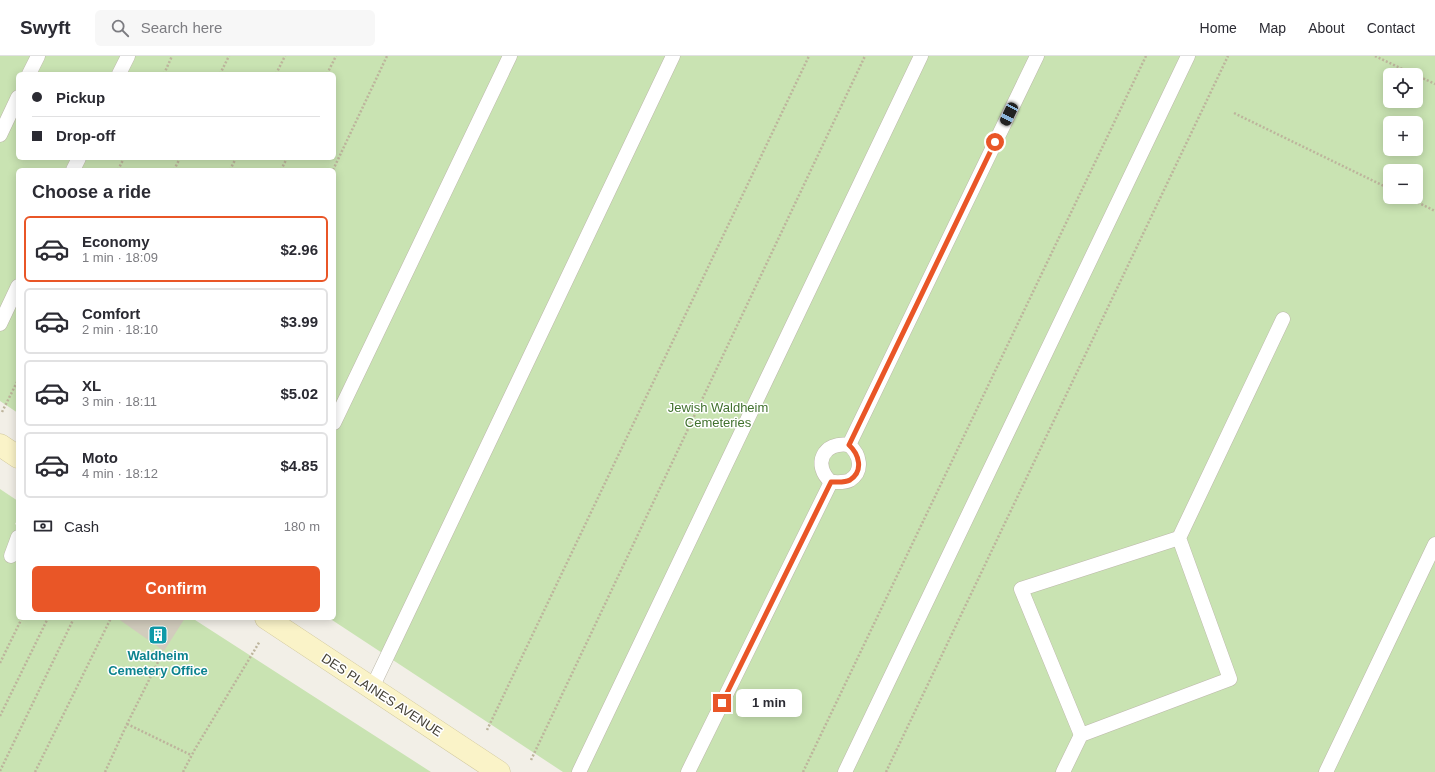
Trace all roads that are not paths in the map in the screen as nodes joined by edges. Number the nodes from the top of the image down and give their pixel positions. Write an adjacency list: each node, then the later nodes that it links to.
1 (38, 56): 8 (lane)
2 (128, 56): 9 (lane)
3 (510, 56): 15 (lane)
4 (673, 56): 25 (lane)
5 (921, 56): 28 (lane)
6 (1037, 56): 17 (lane)
7 (1188, 56): 30 (lane)
8 (30, 72)
9 (120, 72)
10 (16, 101): 11 (lane)
11 (0, 135)
12 (16, 290): 14 (lane)
13 (1283, 319): 20 (lane)
14 (0, 324)
15 (336, 419)
16 (0, 445): 18 (main road)
17 (849, 445): 19 (lane); 19 (lane)
18 (16, 456)
19 (831, 482): 29 (lane)
20 (1179, 538): 26 (lane); 26 (lane)
21 (16, 542): 23 (lane)
22 (1435, 544): 32 (lane)
23 (11, 556)
24 (269, 620): 25 (main road, DES PLAINES AVENUE)
25 (372, 688): 27 (main road, DES PLAINES AVENUE)
26 (1081, 735): 31 (lane)
27 (499, 772)
28 (579, 772)
29 (688, 772)
30 (845, 772)
31 (1063, 772)
32 (1326, 772)

